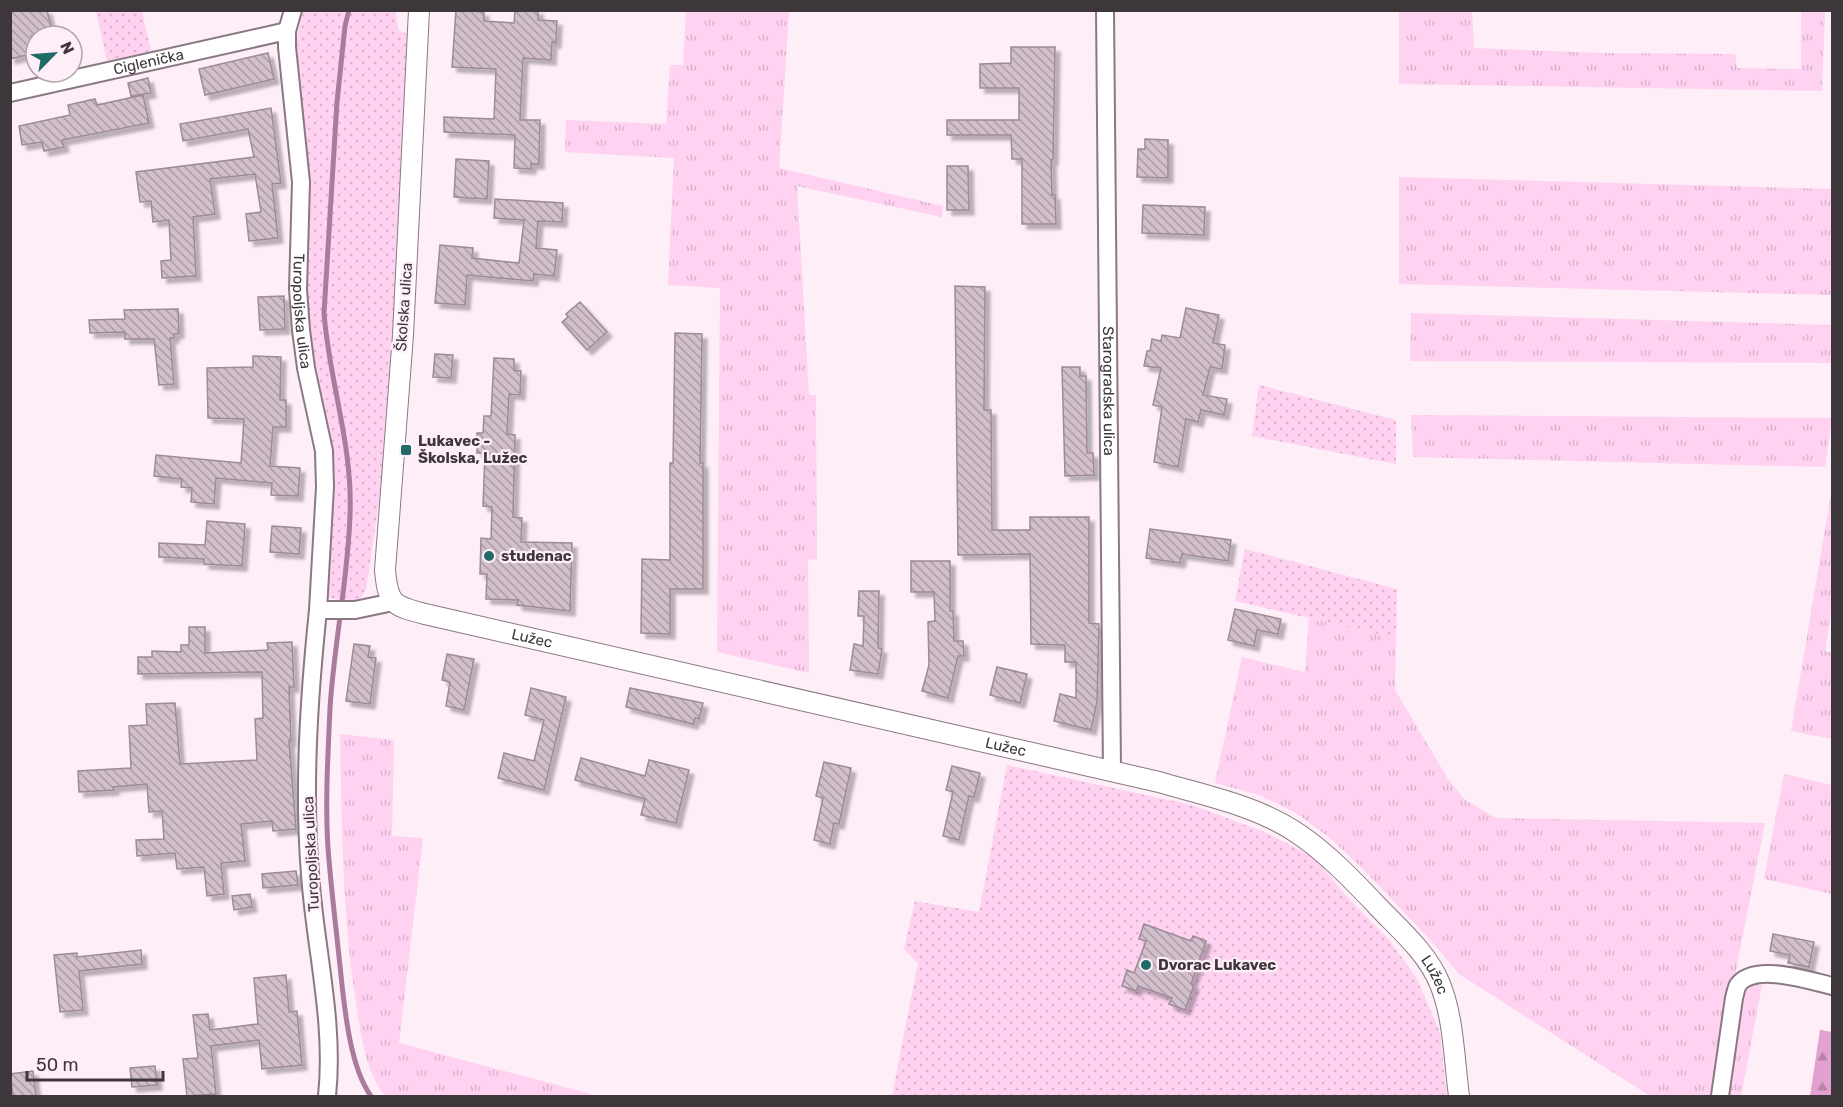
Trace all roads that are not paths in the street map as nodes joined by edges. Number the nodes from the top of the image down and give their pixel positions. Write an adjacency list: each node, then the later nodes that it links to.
1 (293, 10): 4 (street, Turopoljska ulica)
2 (419, 10): 6 (street, Školska ulica)
3 (1105, 10): 8 (street, Starogradska ulica)
4 (287, 31): 5 (street, Ciglenička); 7 (street, Turopoljska ulica)
5 (10, 93)
6 (393, 602): 7 (street); 8 (street, Lužec)
7 (324, 611): 10 (street, Turopoljska ulica)
8 (1112, 771): 11 (street, Lužec)
9 (1833, 986): 12 (street)
10 (327, 1096)
11 (1459, 1096)
12 (1720, 1096)

